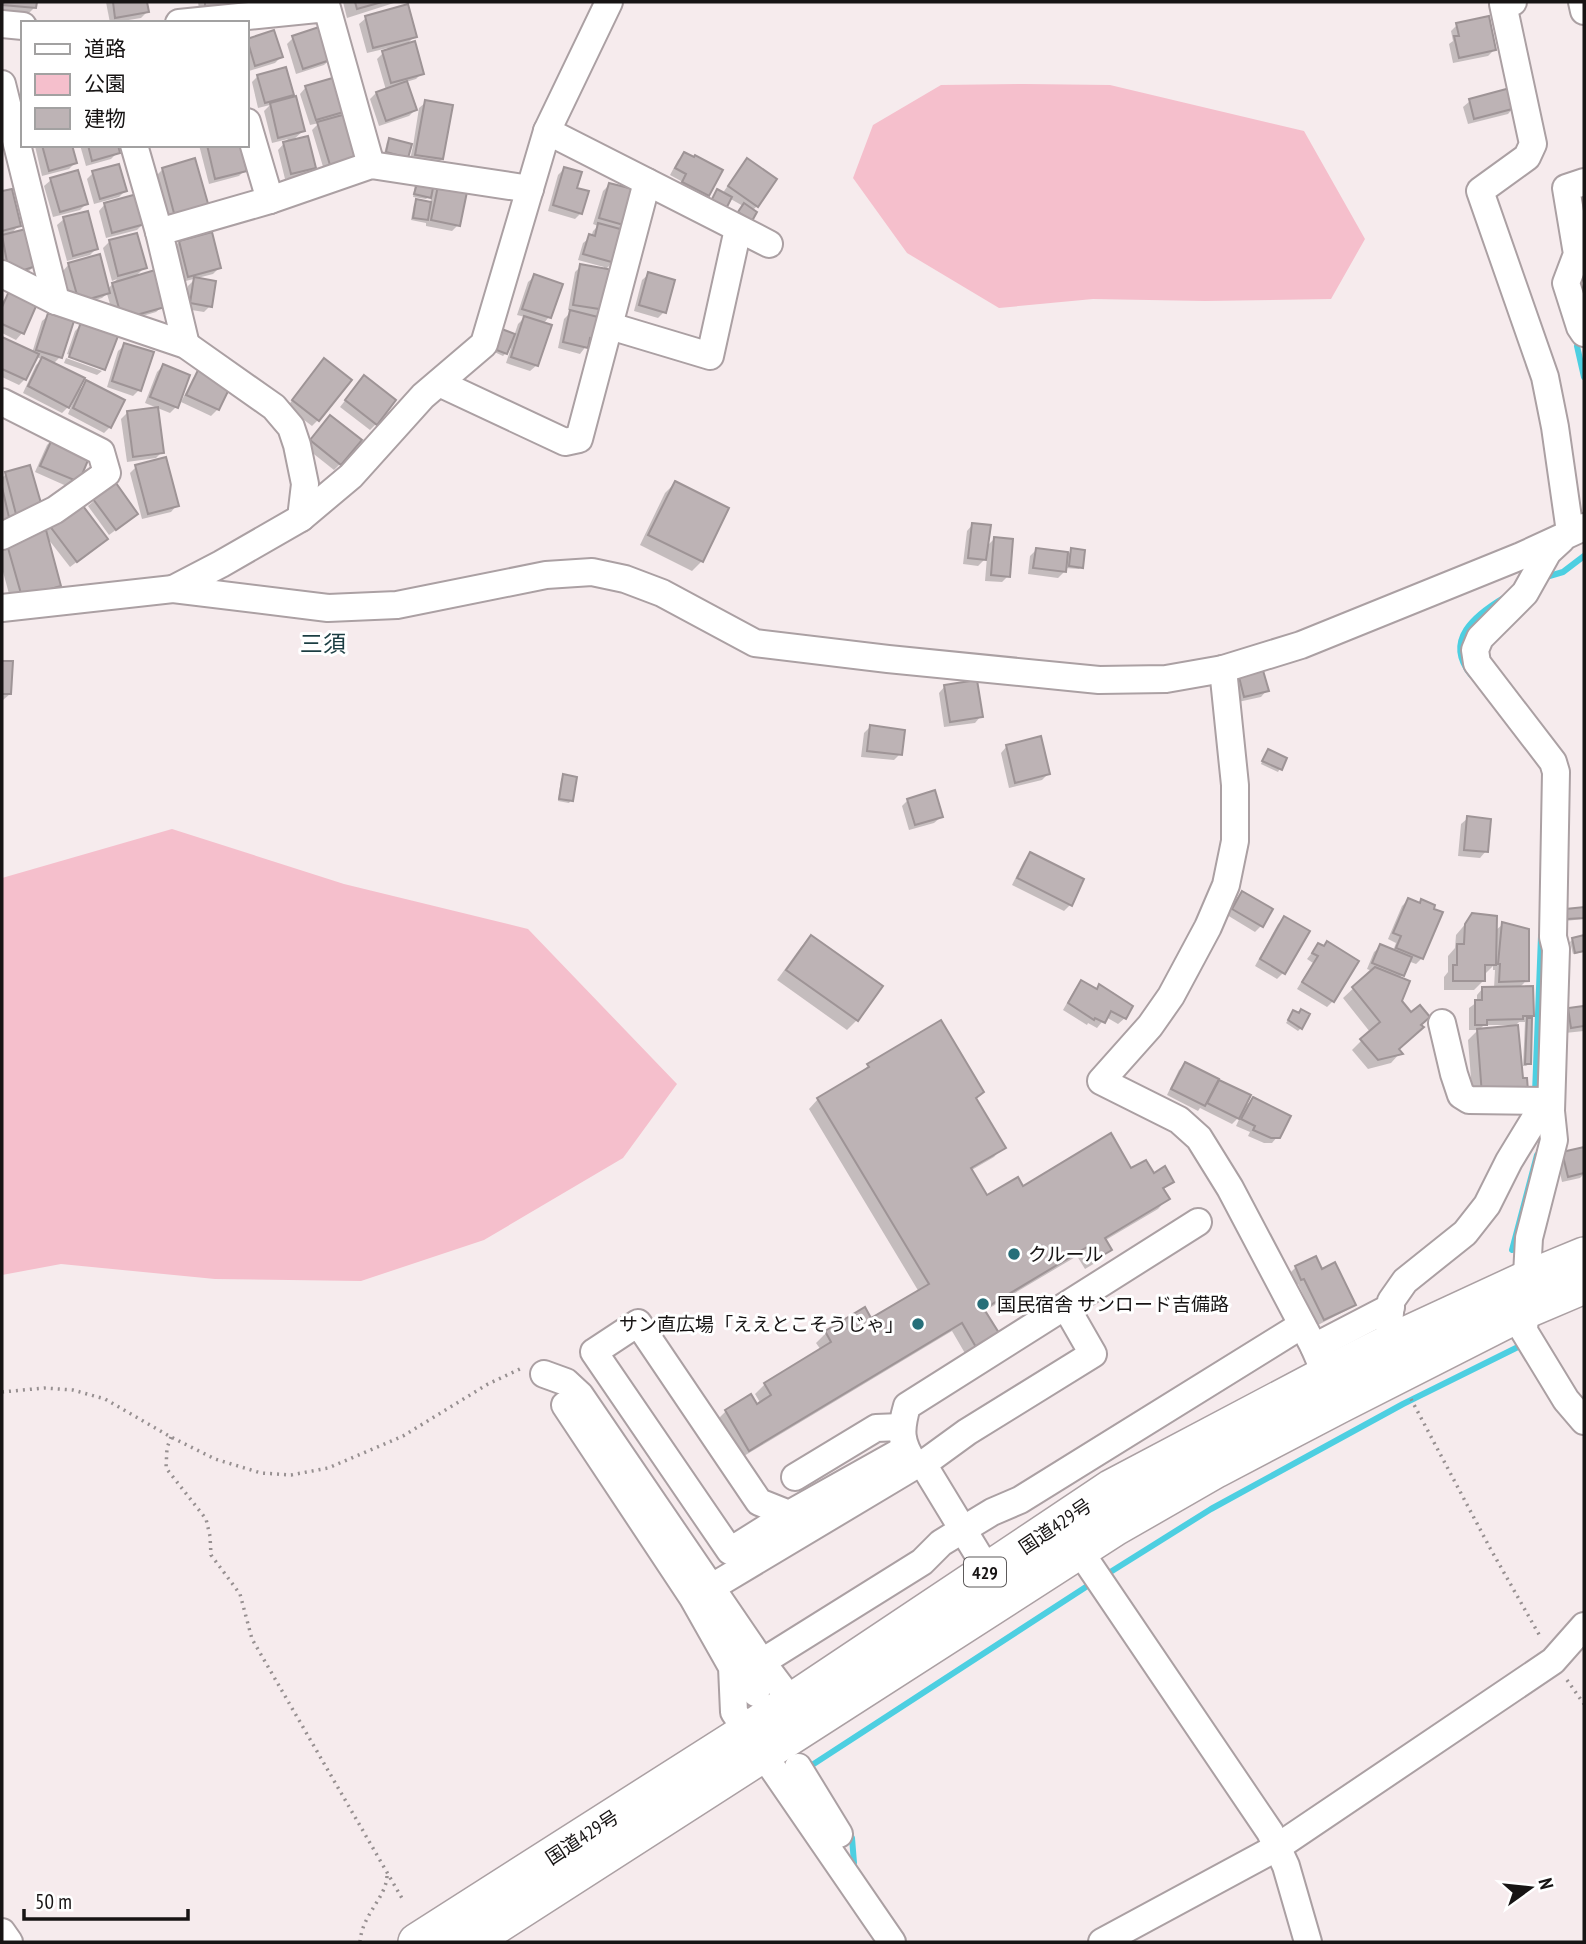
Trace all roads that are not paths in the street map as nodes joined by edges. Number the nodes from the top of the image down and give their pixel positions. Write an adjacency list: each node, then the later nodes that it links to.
1 (609, 2): 10 (street)
2 (1513, 2): 28 (street)
3 (1582, 2): 4 (street)
4 (1584, 11)
5 (216, 21): 12 (street)
6 (2, 24): 7 (street)
7 (21, 26)
8 (2, 84): 21 (street)
9 (248, 125): 16 (street)
10 (547, 131): 14 (street); 15 (street)
11 (135, 147): 18 (street)
12 (371, 165): 15 (street); 16 (street)
13 (1584, 182): 23 (street)
14 (647, 183): 17 (street); 22 (street)
15 (530, 189): 25 (street)
16 (270, 201): 18 (street)
17 (738, 229): 19 (street); 22 (street)
18 (159, 232): 24 (street)
19 (768, 244)
20 (2, 274): 21 (street)
21 (55, 301): 24 (street)
22 (610, 326): 25 (street)
23 (1584, 333)
24 (186, 345): 27 (street)
25 (439, 383): 27 (street)
26 (2, 402): 29 (street)
27 (302, 518): 30 (street)
28 (1577, 529): 32 (street); 34 (street)
29 (2, 536)
30 (173, 589): 31 (street); 32 (street)
31 (2, 608)
32 (1223, 669): 41 (street)
33 (1442, 1023): 34 (street)
34 (1551, 1106): 38 (street); 40 (street)
35 (1198, 1222): 39 (street)
36 (1584, 1256): 38 (highway, 国道429号 / 429)
37 (1584, 1285): 38 (highway, 国道429号 / 429)
38 (1525, 1295): 40 (highway, 国道429号 / 429); 43 (street)
39 (1066, 1307): 44 (street); 44 (street)
40 (1399, 1356): 41 (highway, 国道429号 / 429)
41 (1320, 1363): 47 (street); 48 (highway, 国道429号 / 429); 49 (highway, 国道429号 / 429)
42 (540, 1368): 50 (street)
43 (1584, 1421)
44 (911, 1451): 45 (street); 46 (street); 47 (street); 50 (street)
45 (795, 1477)
46 (789, 1514): 46 (street)
47 (963, 1530): 49 (street); 52 (street)
48 (1092, 1569): 49 (highway, 国道429号 / 429); 57 (street)
49 (996, 1584): 54 (highway, 国道429号 / 429); 55 (highway, 国道429号 / 429)
50 (702, 1592): 52 (street); 53 (street); 55 (street)
51 (1584, 1626): 57 (street)
52 (762, 1662): 54 (street)
53 (756, 1693)
54 (792, 1702): 55 (highway, 国道429号 / 429)
55 (756, 1742): 58 (street); 61 (highway, 国道429号 / 429); 62 (highway, 国道429号 / 429)
56 (798, 1767): 58 (street)
57 (1276, 1847): 64 (street); 65 (street)
58 (838, 1862): 63 (street)
59 (2, 1932): 60 (street)
60 (9, 1942)
61 (417, 1942)
62 (470, 1942)
63 (892, 1942)
64 (1102, 1942)
65 (1308, 1942)

